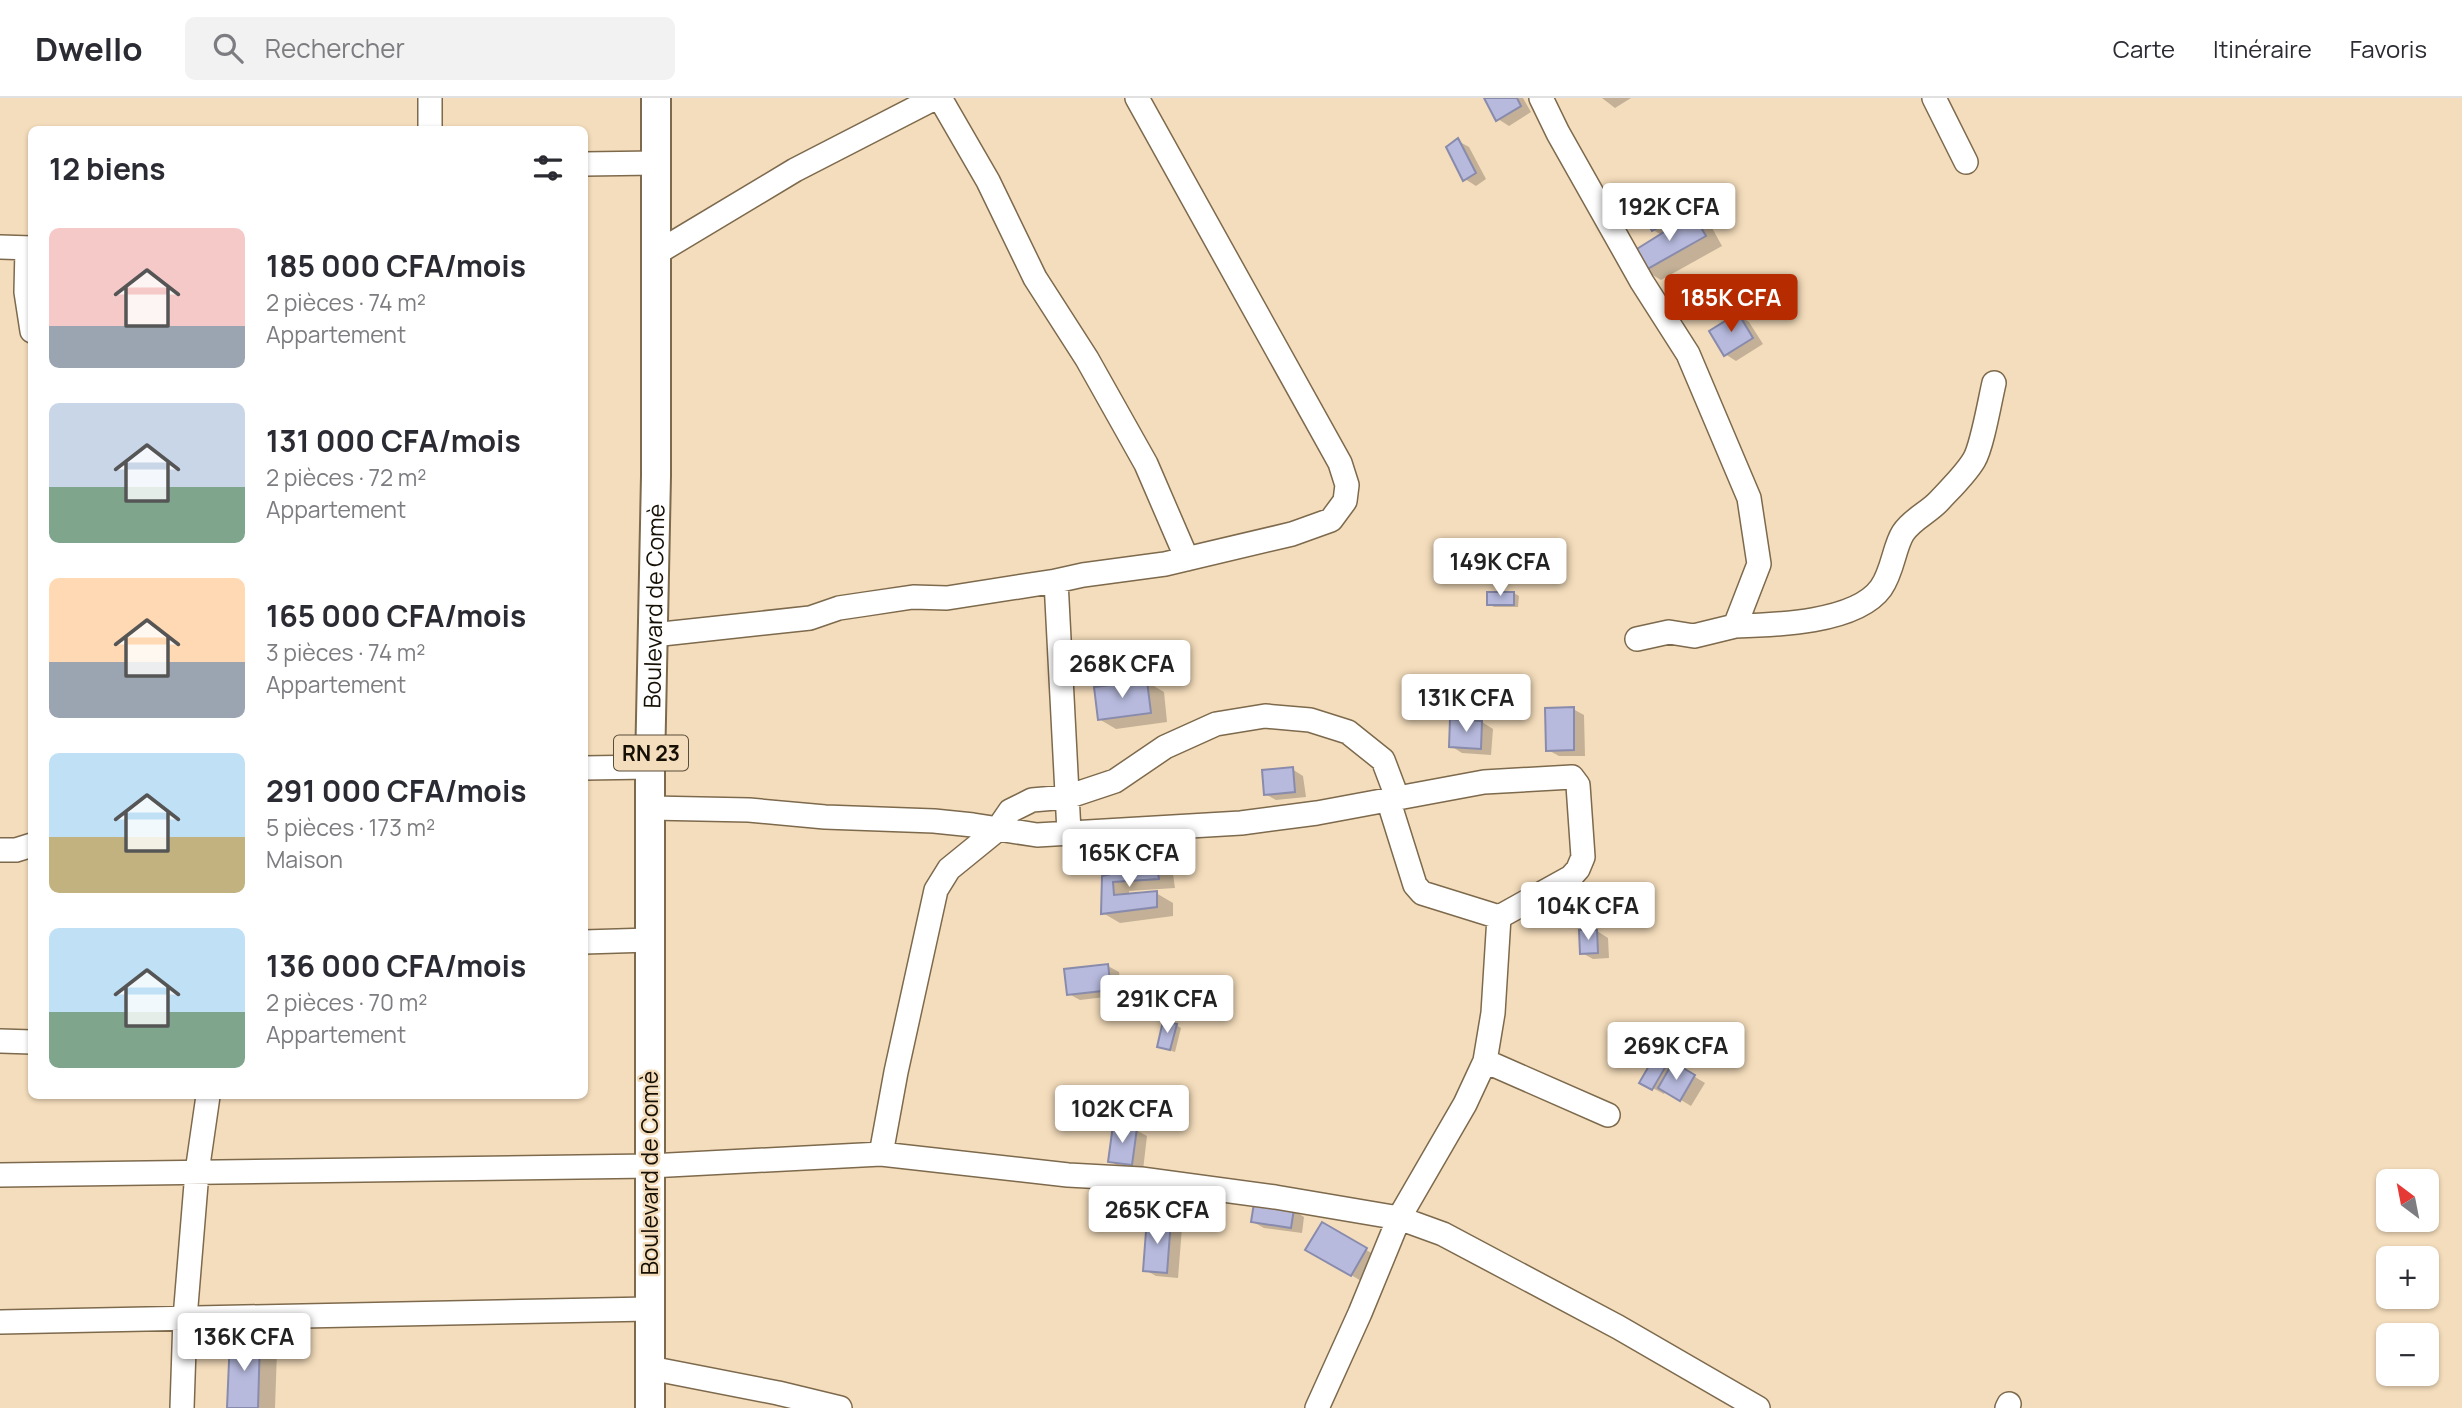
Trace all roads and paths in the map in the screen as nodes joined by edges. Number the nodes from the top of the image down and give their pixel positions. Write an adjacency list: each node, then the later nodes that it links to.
1 (430, 98): 7 (street)
2 (656, 98): 9 (main road, Boulevard de Comè / RN 23)
3 (938, 98): 13 (street); 17 (street)
4 (1137, 98): 17 (street)
5 (1541, 98): 19 (street)
6 (1934, 98): 8 (street)
7 (432, 126)
8 (1966, 162)
9 (656, 163): 10 (street); 13 (main road, Boulevard de Comè / RN 23)
10 (588, 164)
11 (0, 247): 12 (street)
12 (28, 248)
13 (655, 254): 20 (main road, Boulevard de Comè / RN 23)
14 (28, 263): 15 (street)
15 (28, 305)
16 (1994, 383): 19 (street)
17 (1187, 559): 18 (street)
18 (1056, 581): 20 (street); 24 (street)
19 (1735, 626): 21 (street)
20 (653, 635): 22 (main road, Boulevard de Comè / RN 23)
21 (1637, 639)
22 (650, 767): 23 (street); 26 (main road, Boulevard de Comè / RN 23)
23 (588, 768)
24 (1067, 797): 25 (street); 27 (street); 28 (street)
25 (1392, 798): 28 (street); 31 (street); 31 (street)
26 (651, 808): 27 (street); 32 (main road, Boulevard de Comè / RN 23)
27 (997, 830): 28 (street); 39 (street)
28 (1069, 832)
29 (28, 846): 30 (street)
30 (0, 850)
31 (1499, 917): 36 (street)
32 (650, 940): 33 (street); 40 (main road, Boulevard de Comè / RN 23)
33 (588, 942)
34 (0, 1041): 35 (street)
35 (28, 1042)
36 (1485, 1061): 38 (street); 43 (street)
37 (208, 1099): 41 (street)
38 (1608, 1115)
39 (881, 1154): 40 (street); 43 (street)
40 (650, 1166): 41 (street); 44 (main road, Boulevard de Comè / RN 23)
41 (197, 1172): 42 (street); 45 (street)
42 (0, 1175)
43 (1399, 1218): 51 (street); 52 (street)
44 (649, 1309): 45 (street); 47 (main road, Boulevard de Comè / RN 23)
45 (185, 1318): 46 (street); 48 (street)
46 (0, 1322)
47 (650, 1368): 49 (main road, Boulevard de Comè / RN 23); 50 (street)
48 (182, 1408)
49 (650, 1408)
50 (840, 1408)
51 (1317, 1408)
52 (1758, 1408)

